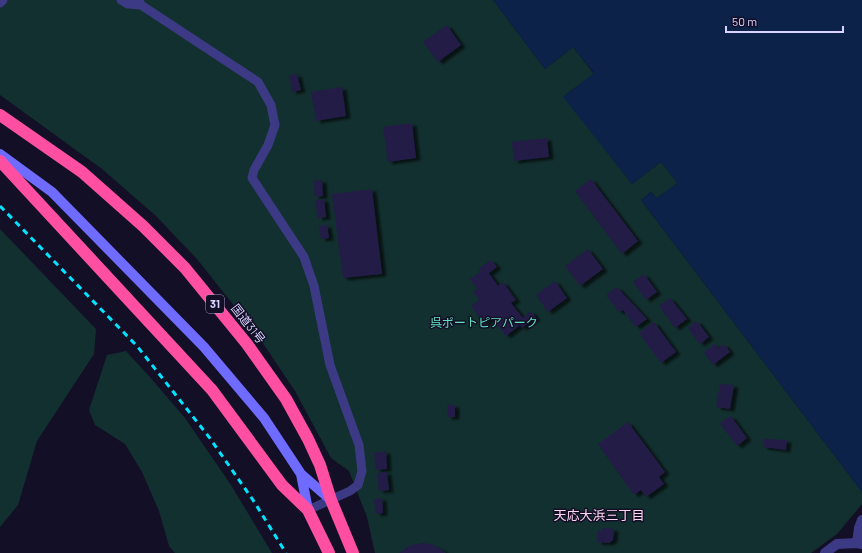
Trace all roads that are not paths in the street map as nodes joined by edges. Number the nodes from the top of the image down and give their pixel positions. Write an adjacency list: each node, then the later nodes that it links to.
1 (3, 0): 4 (lane)
2 (121, 0): 3 (lane)
3 (140, 2): 9 (lane)
4 (0, 3)
5 (0, 115): 9 (highway, 国道31号 / 31)
6 (0, 154): 8 (street)
7 (0, 161): 10 (highway)
8 (301, 474): 9 (street); 10 (street)
9 (331, 500): 10 (lane); 14 (highway, 国道31号 / 31)
10 (308, 510): 13 (highway)
11 (862, 520): 12 (street)
12 (860, 544): 15 (street)
13 (329, 553)
14 (353, 553)
15 (825, 553)

